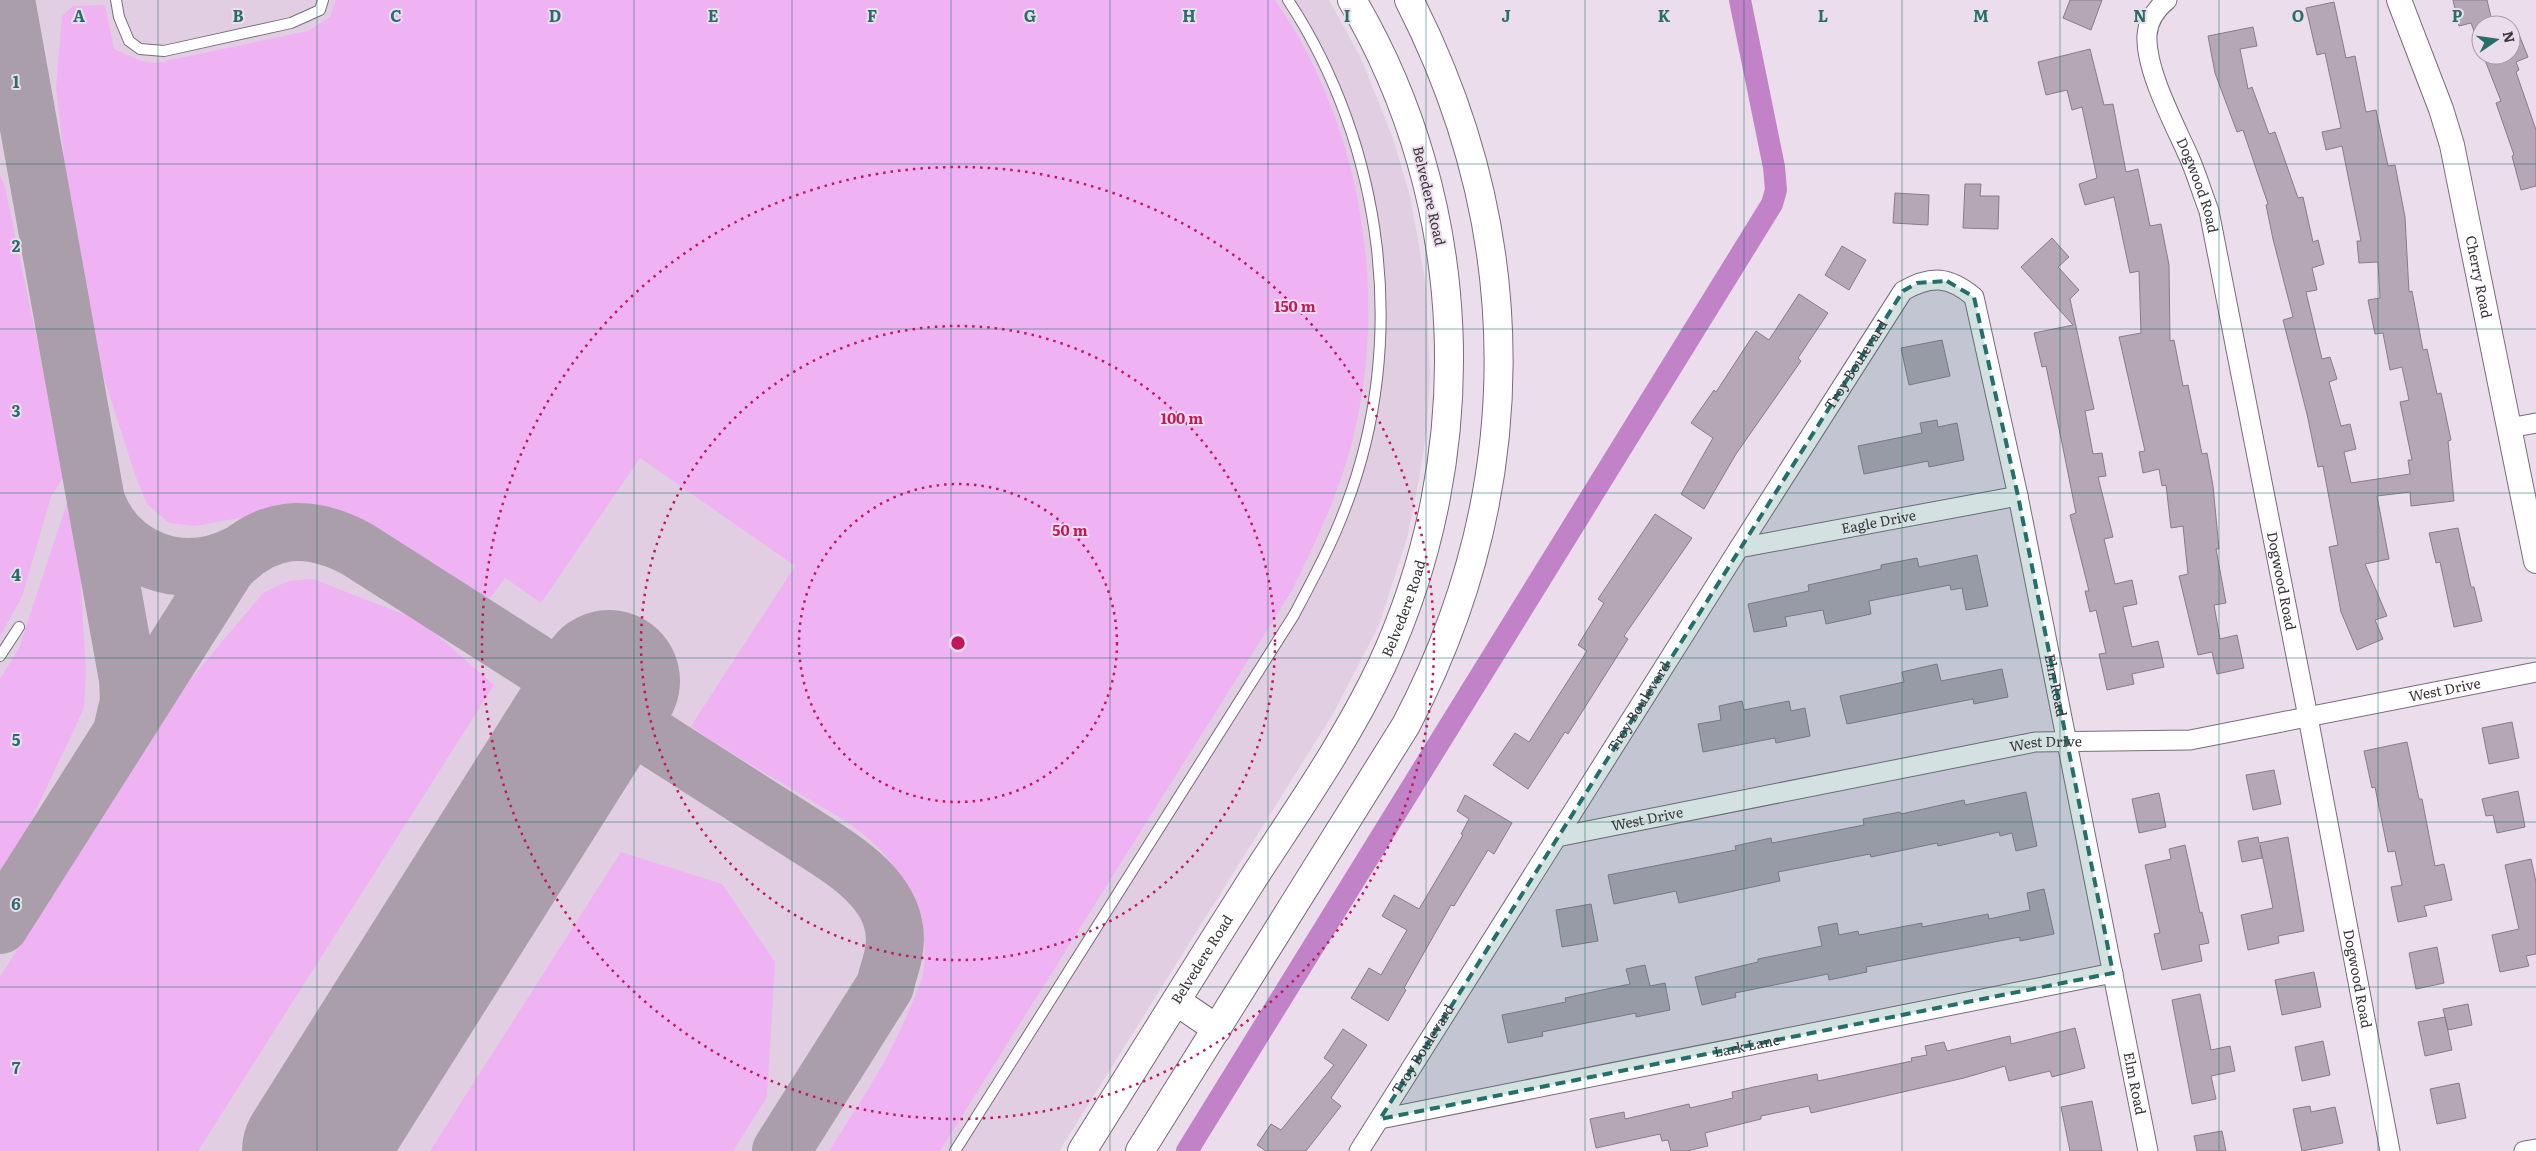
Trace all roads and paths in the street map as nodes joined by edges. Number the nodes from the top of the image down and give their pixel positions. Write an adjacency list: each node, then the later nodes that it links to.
1 (116, 0): 2 (lane)
2 (323, 0)
3 (1288, 0): 25 (lane)
4 (1352, 0): 21 (main road, Belvedere Road)
5 (1409, 0): 22 (main road)
6 (2167, 0): 17 (street, Dogwood Road)
7 (2399, 0): 10 (street, Cherry Road)
8 (1932, 280): 11 (street, Elm Road); 12 (street, Troy Boulevard)
9 (2536, 423): 10 (street)
10 (2509, 428): 13 (street, Cherry Road)
11 (2018, 496): 12 (street, Eagle Drive); 18 (street, Elm Road)
12 (1739, 548): 19 (street, Troy Boulevard)
13 (2536, 561)
14 (19, 626): 15 (lane)
15 (0, 656)
16 (2536, 672): 17 (street, West Drive)
17 (2308, 717): 18 (street, West Drive); 30 (street, Dogwood Road)
18 (2066, 740): 19 (street, West Drive); 20 (street, Elm Road)
19 (1557, 837): 23 (street, Troy Boulevard)
20 (2113, 973): 23 (street, Lark Lane); 29 (street, Elm Road)
21 (1176, 1001): 22 (main road); 26 (main road, Belvedere Road)
22 (1217, 1029): 27 (main road)
23 (1380, 1119): 28 (street, Troy Boulevard)
24 (2536, 1149): 31 (street)
25 (955, 1151)
26 (1082, 1151)
27 (1140, 1151)
28 (1360, 1151)
29 (2148, 1151)
30 (2390, 1151)
31 (2524, 1151)

